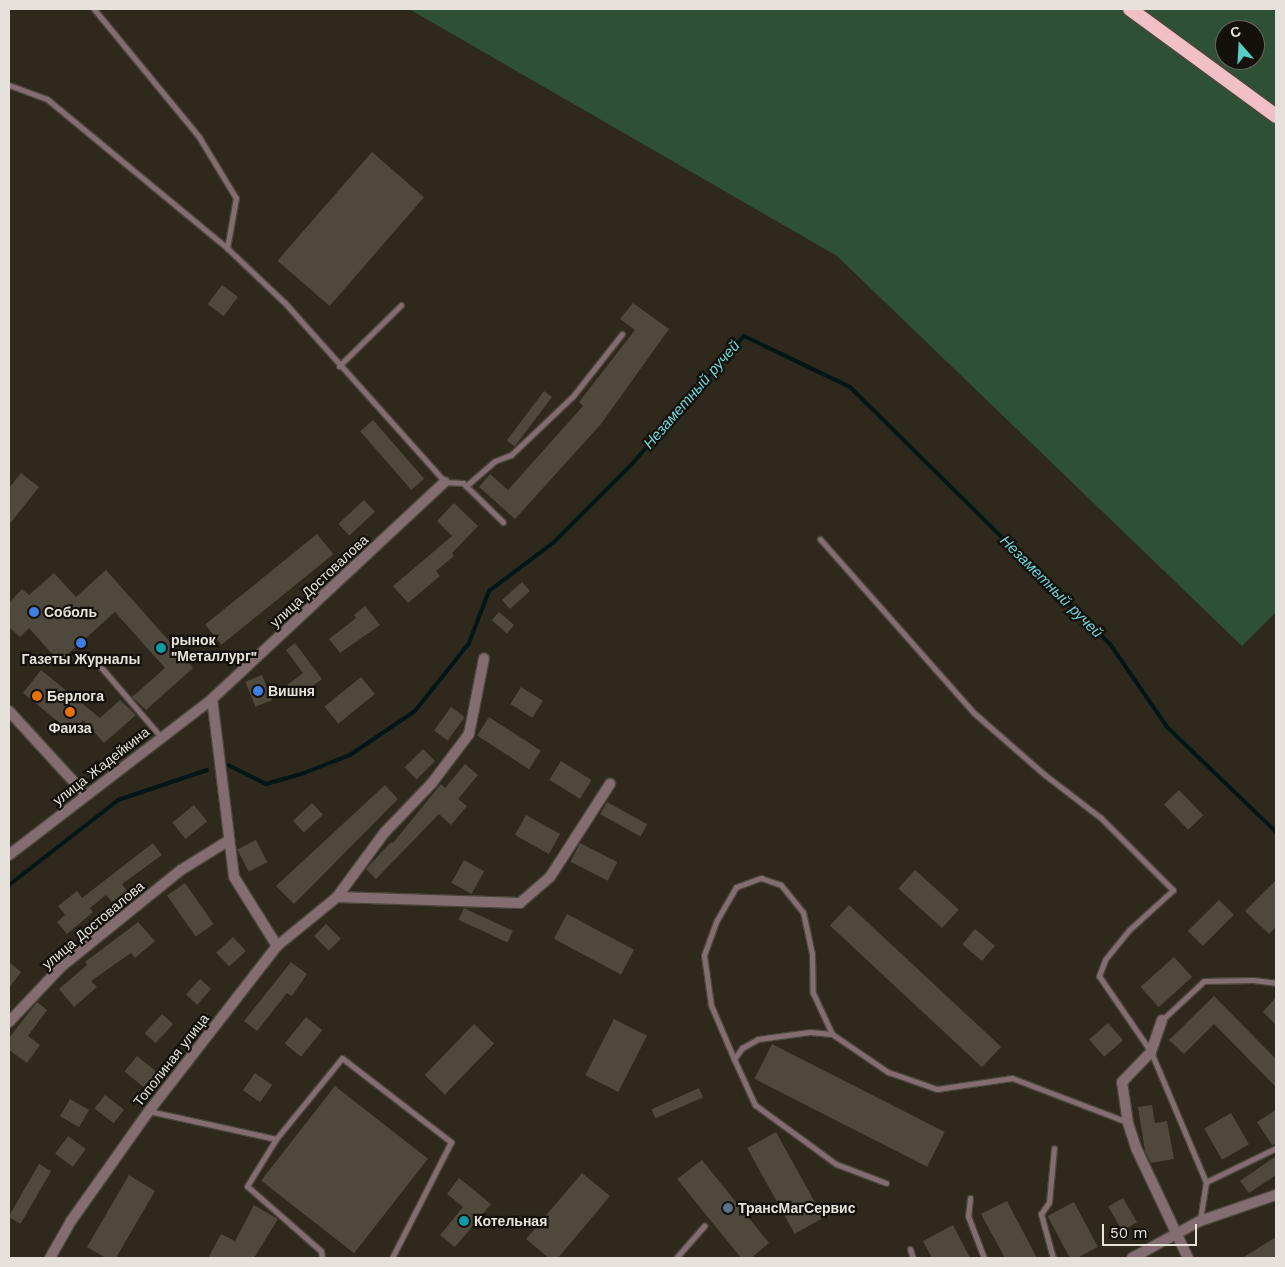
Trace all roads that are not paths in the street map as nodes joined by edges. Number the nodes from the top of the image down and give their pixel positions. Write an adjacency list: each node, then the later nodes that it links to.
1 (94, 9): 5 (lane)
2 (1130, 9): 4 (highway)
3 (9, 85): 5 (lane)
4 (1276, 116)
5 (227, 248): 8 (lane)
6 (401, 305): 8 (lane)
7 (622, 334): 10 (lane)
8 (339, 366): 9 (lane)
9 (445, 482): 10 (lane); 15 (street, улица Достовалова)
10 (466, 486): 11 (lane)
11 (503, 522)
12 (820, 539): 28 (lane)
13 (484, 658): 22 (street, Тополиная улица)
14 (100, 666): 17 (lane)
15 (212, 699): 17 (street, улица Жадейкина); 20 (street)
16 (9, 711): 19 (street)
17 (161, 737): 19 (street, улица Жадейкина)
18 (610, 784): 22 (street)
19 (86, 794): 21 (street, улица Жадейкина)
20 (228, 841): 23 (street); 26 (street, улица Достовалова)
21 (9, 856)
22 (337, 897): 23 (street, Тополиная улица)
23 (277, 946): 30 (street, Тополиная улица)
24 (1276, 983): 25 (lane)
25 (1162, 1020): 28 (street)
26 (9, 1022)
27 (832, 1034): 29 (lane); 29 (lane); 31 (lane)
28 (1152, 1052): 31 (street); 35 (lane)
29 (734, 1059): 36 (lane)
30 (149, 1111): 32 (lane); 43 (street, Тополиная улица)
31 (1128, 1123): 41 (street)
32 (276, 1138): 44 (lane); 45 (lane)
33 (1054, 1148): 49 (lane)
34 (1276, 1148): 35 (lane)
35 (1206, 1182): 39 (lane)
36 (886, 1183)
37 (1276, 1195): 39 (street)
38 (970, 1198): 48 (lane)
39 (1200, 1221): 41 (street)
40 (704, 1226): 46 (lane)
41 (1178, 1232): 50 (street); 51 (street)
42 (910, 1249): 47 (lane)
43 (50, 1258)
44 (322, 1258)
45 (392, 1258)
46 (676, 1258)
47 (914, 1258)
48 (984, 1258)
49 (1053, 1258)
50 (1132, 1258)
51 (1188, 1258)

